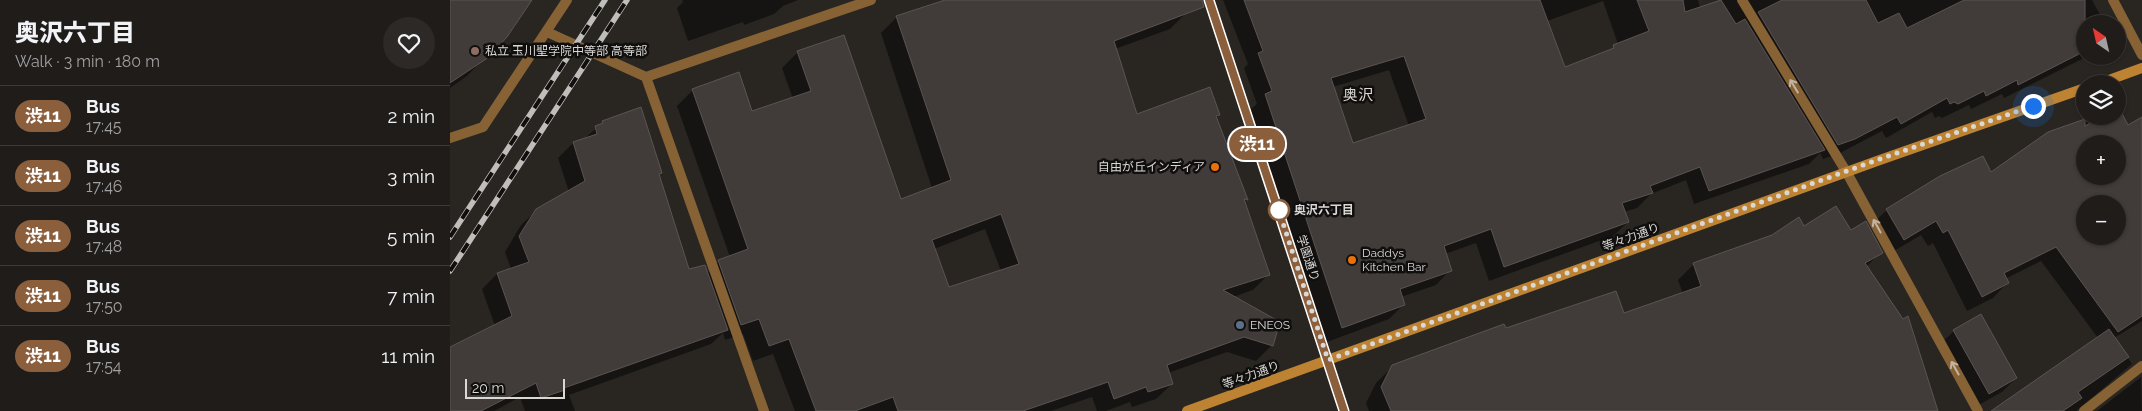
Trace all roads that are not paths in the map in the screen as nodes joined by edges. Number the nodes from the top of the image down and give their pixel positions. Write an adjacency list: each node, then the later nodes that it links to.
1 (567, 0): 6 (street)
2 (871, 0): 10 (street)
3 (1210, 0): 14 (street, 学園通り)
4 (1742, 0): 13 (street, one-way to 4)
5 (2113, 0): 7 (street)
6 (546, 32): 10 (street); 12 (street)
7 (2142, 54)
8 (2142, 68): 9 (street)
9 (2123, 75)
10 (646, 77): 16 (street)
11 (2076, 91): 13 (street, 等々力通り)
12 (450, 138)
13 (1847, 172): 14 (street, 等々力通り); 19 (street, one-way to 13)
14 (1328, 360): 17 (street, 等々力通り); 18 (street, 学園通り)
15 (2142, 366): 20 (street)
16 (764, 411)
17 (1187, 411)
18 (1344, 411)
19 (1978, 411)
20 (2084, 411)

